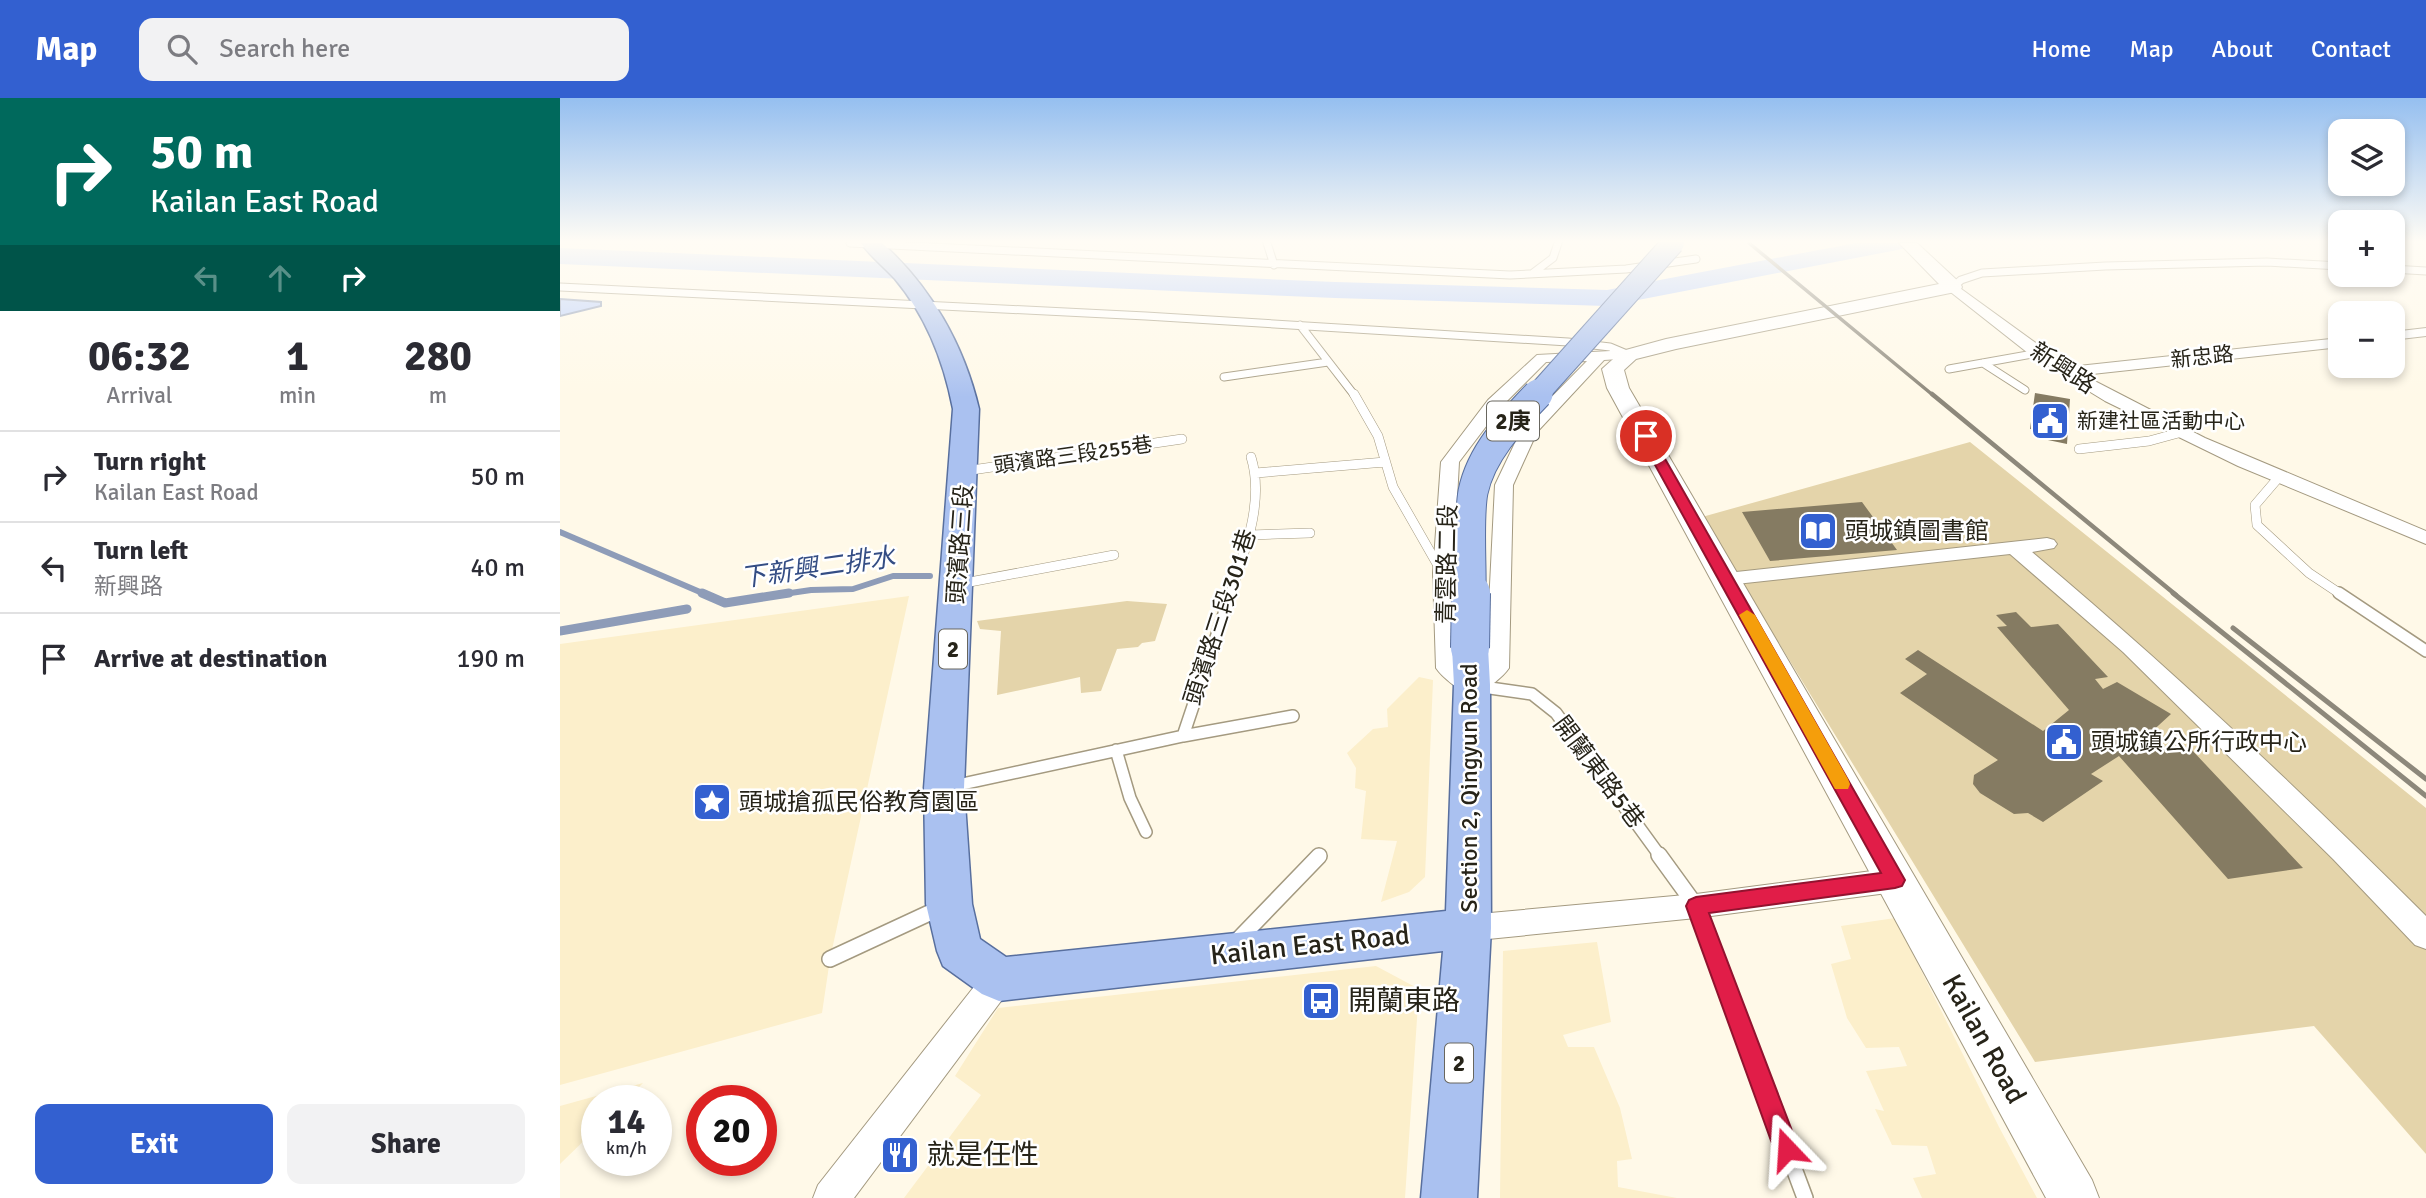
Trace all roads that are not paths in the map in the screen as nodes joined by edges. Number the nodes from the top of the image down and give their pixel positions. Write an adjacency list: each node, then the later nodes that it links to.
1 (709, 294): 6 (lane)
2 (916, 294): 6 (main road, 2)
3 (1628, 294): 38 (main road, 2庚, bridge)
4 (1885, 294): 12 (street)
5 (1965, 294): 11 (street, 新興路)
6 (926, 305): 7 (lane); 25 (main road, 頭濱路三段 / 2)
7 (1300, 325): 12 (lane); 14 (lane)
8 (2424, 334): 9 (street)
9 (2405, 335)
10 (2328, 343): 17 (street, 新忠路)
11 (2038, 353): 15 (lane); 17 (street, 新興路)
12 (1629, 355): 13 (street, 青雲路二段); 35 (street)
13 (1600, 356): 34 (street, 青雲路二段); 38 (street)
14 (1328, 362): 18 (lane); 24 (lane)
15 (1983, 363): 16 (lane); 19 (lane)
16 (1949, 369)
17 (2065, 372): 20 (street, 新興路)
18 (1224, 377)
19 (2025, 390)
20 (2182, 432): 22 (lane); 27 (street, 新興路)
21 (1181, 439): 25 (lane, 頭濱路三段255巷)
22 (2078, 449)
23 (1251, 457): 26 (lane, 頭濱路三段301巷)
24 (1385, 462): 26 (lane); 34 (lane)
25 (965, 471): 36 (main road, 頭濱路三段 / 2)
26 (1256, 473): 29 (lane, 頭濱路三段301巷)
27 (2279, 477): 30 (street, 新興路); 37 (lane)
28 (1310, 533): 29 (lane)
29 (1250, 535): 40 (lane, 頭濱路三段301巷)
30 (2426, 538)
31 (2047, 544): 32 (street)
32 (2015, 548): 35 (street); 49 (street)
33 (1114, 555): 36 (lane)
34 (1443, 573): 38 (street, 青雲路二段)
35 (1727, 579): 45 (street)
36 (956, 584): 42 (main road, 頭濱路三段 / 2)
37 (2426, 651)
38 (1471, 667): 47 (lane, 開蘭東路5巷); 48 (main road, Section 2, Qingyun Road / 2庚)
39 (1293, 716): 40 (lane, 頭濱路三段301巷)
40 (1183, 736): 41 (lane, 頭濱路三段301巷)
41 (1116, 750): 42 (lane, 頭濱路三段301巷); 43 (lane)
42 (944, 788): 46 (main road, 頭濱路三段 / 2)
43 (1146, 832)
44 (1319, 856): 50 (lane)
45 (1895, 880): 47 (street, Kailan East Road); 56 (street, Kailan Road)
46 (949, 904): 51 (lane); 52 (main road, 頭濱路三段 / 2)
47 (1696, 906): 48 (street, Kailan East Road); 55 (lane, 開蘭東路5巷)
48 (1468, 928): 50 (main road, Kailan East Road); 54 (main road, 2)
49 (2426, 936)
50 (1226, 953): 52 (main road, Kailan East Road)
51 (830, 959)
52 (999, 979): 53 (street)
53 (831, 1198)
54 (1449, 1198)
55 (1805, 1198)
56 (2074, 1198)

